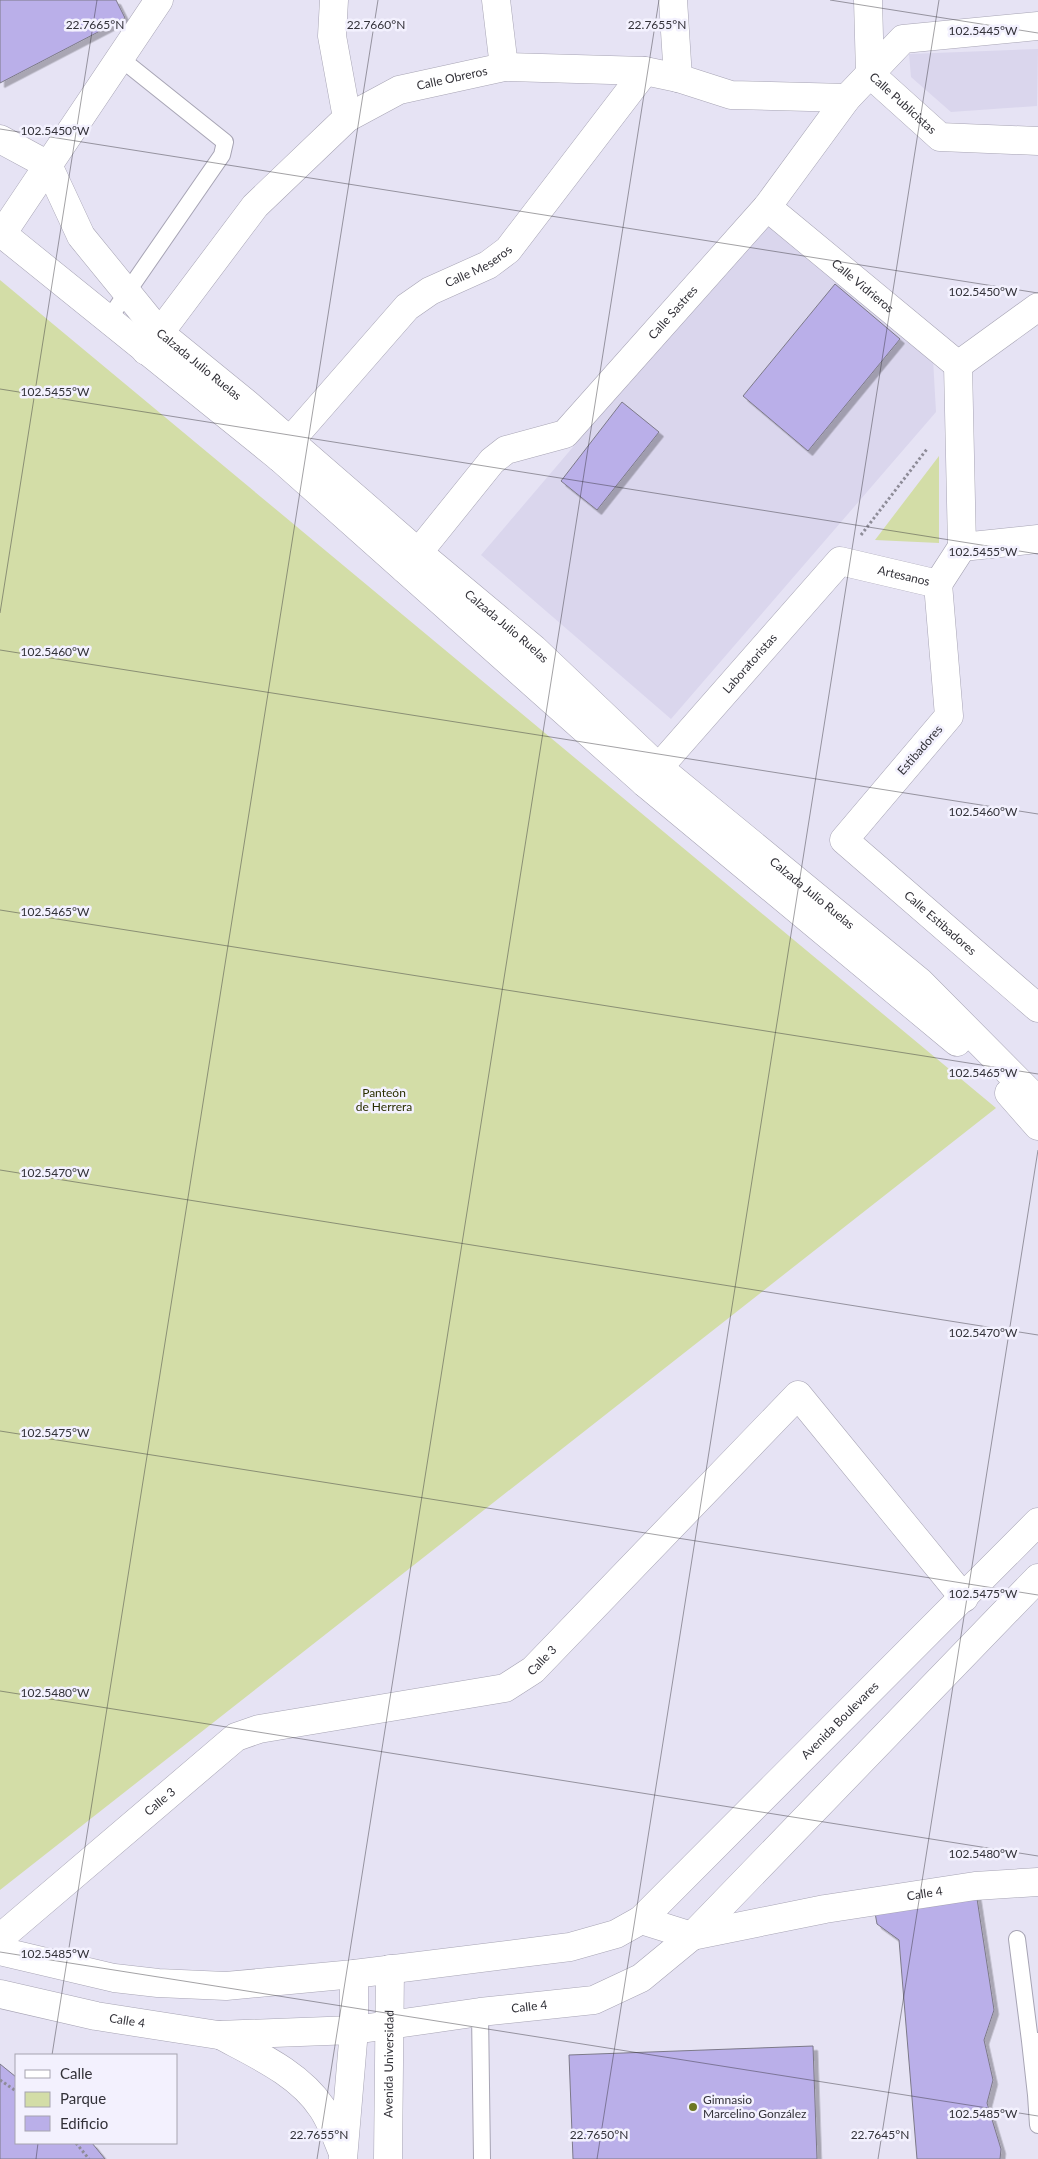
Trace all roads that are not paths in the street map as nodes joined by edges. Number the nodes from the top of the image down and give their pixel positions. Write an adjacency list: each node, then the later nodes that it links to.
1 (159, 0): 7 (street)
2 (334, 0): 13 (street)
3 (496, 0): 8 (street)
4 (673, 0): 11 (street)
5 (868, 0): 10 (street, Calle Publicistas)
6 (1038, 26): 10 (street, Calle Sastres)
7 (120, 58): 16 (street); 19 (lane)
8 (504, 68): 9 (street, Calle Obreros); 13 (street, Calle Obreros)
9 (645, 71): 11 (street, Calle Obreros); 24 (street, Calle Meseros)
10 (870, 74): 12 (street, Calle Sastres); 15 (street, Calle Publicistas)
11 (678, 78): 12 (street, Calle Obreros)
12 (847, 98): 17 (street, Calle Sastres)
13 (347, 118): 22 (street, Calle Obreros)
14 (0, 139): 16 (street)
15 (1038, 141)
16 (48, 165): 18 (street); 19 (street, Calzada Julio Ruelas)
17 (767, 206): 23 (street, Calle Vidrieros); 27 (street, Calle Sastres)
18 (1, 233): 21 (street, Calzada Julio Ruelas)
19 (127, 294): 21 (lane); 22 (street, Calzada Julio Ruelas)
20 (1038, 307): 23 (street)
21 (108, 320): 22 (street, Calzada Julio Ruelas)
22 (153, 342): 24 (street, Calzada Julio Ruelas)
23 (958, 365): 26 (street)
24 (285, 450): 27 (street, Calzada Julio Ruelas)
25 (1038, 539): 26 (street)
26 (962, 547): 29 (street, Artesanos)
27 (412, 561): 30 (street, Calzada Julio Ruelas)
28 (840, 561): 29 (street, Artesanos); 30 (street, Laboratoristas)
29 (938, 584): 31 (street, Estibadores)
30 (652, 775): 33 (street, Calzada Julio Ruelas); 34 (street, Calzada Julio Ruelas)
31 (844, 840): 32 (street, Calle Estibadores)
32 (1038, 1008)
33 (1038, 1101)
34 (1038, 1126)
35 (1038, 1522): 37 (street, Avenida Boulevares)
36 (1038, 1578): 40 (street)
37 (964, 1598): 39 (street, Avenida Boulevares); 41 (street, Calle 3)
38 (1038, 1882): 40 (street, Calle 4)
39 (641, 1920): 40 (street); 44 (street)
40 (692, 1936): 47 (street, Calle 4)
41 (0, 1938)
42 (1018, 1939): 51 (lane)
43 (0, 1951): 45 (street)
44 (390, 1968): 45 (street); 48 (street, Avenida Universidad)
45 (354, 1974): 49 (street)
46 (0, 1994): 50 (street, Calle 4)
47 (480, 2012): 48 (street, Calle 4); 56 (lane)
48 (390, 2025): 49 (street, Calle 4); 55 (street, Avenida Universidad)
49 (354, 2030): 50 (street, Calle 4); 54 (street)
50 (218, 2034): 54 (street)
51 (1034, 2041): 52 (lane)
52 (1037, 2095): 53 (lane)
53 (1038, 2125)
54 (343, 2156)
55 (388, 2159)
56 (482, 2159)

